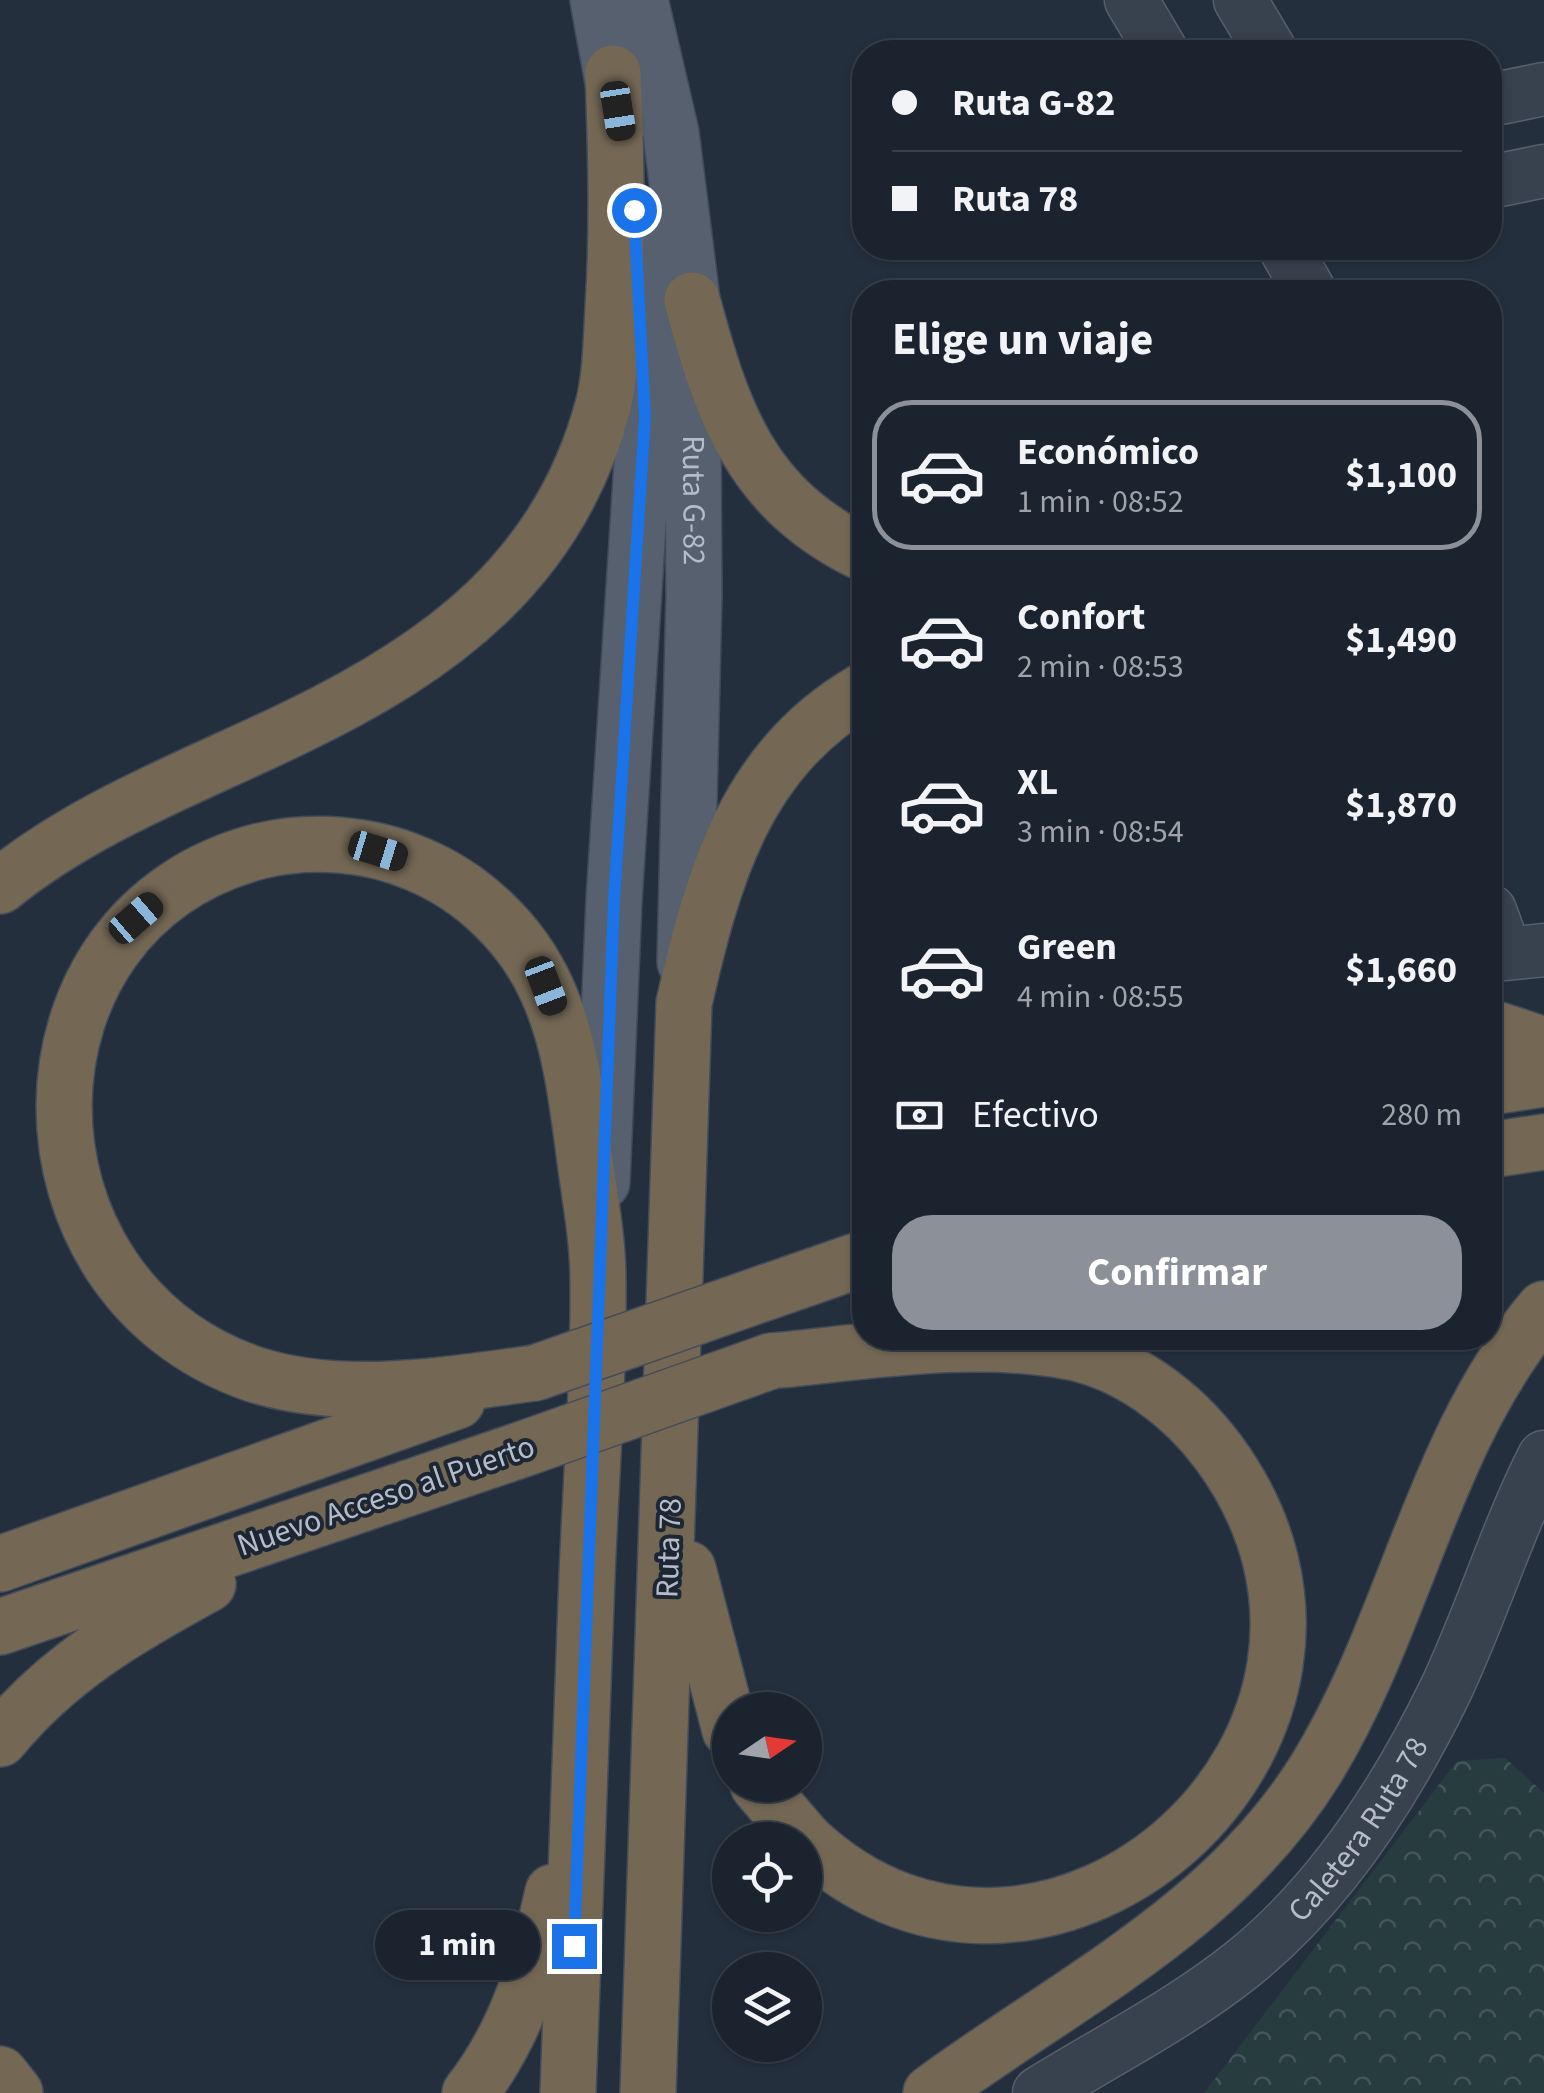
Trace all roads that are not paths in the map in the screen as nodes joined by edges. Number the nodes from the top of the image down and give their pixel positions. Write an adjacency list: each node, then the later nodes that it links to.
1 (598, 0): 7 (main road, Ruta G-82)
2 (640, 0): 12 (main road, Ruta G-82)
3 (1131, 0): 5 (street)
4 (1240, 0): 6 (street)
5 (1155, 40)
6 (1264, 40)
7 (613, 73): 15 (highway); 24 (main road, Ruta G-82)
8 (1544, 89): 9 (street)
9 (1502, 98)
10 (1544, 171): 11 (street)
11 (1502, 180)
12 (692, 300): 13 (highway); 16 (main road, Ruta G-82)
13 (852, 545)
14 (852, 698): 16 (highway, Ruta 78)
15 (0, 886)
16 (684, 1003): 32 (highway, Ruta 78)
17 (1502, 1032): 18 (highway)
18 (1544, 1045)
19 (1544, 1078): 20 (highway)
20 (1502, 1085)
21 (1544, 1142): 22 (highway)
22 (1502, 1148)
23 (852, 1263): 30 (highway, Nuevo Acceso al Puerto, bridge)
24 (598, 1275): 30 (highway); 37 (highway)
25 (1544, 1309): 47 (highway)
26 (852, 1332): 29 (highway, Nuevo Acceso al Puerto)
27 (946, 1350): 29 (highway)
28 (1066, 1350): 41 (highway)
29 (771, 1360): 33 (highway, Nuevo Acceso al Puerto, bridge)
30 (535, 1373): 34 (highway, Nuevo Acceso al Puerto)
31 (1544, 1457): 48 (street, Caletera Ruta 78)
32 (672, 1482): 36 (highway); 46 (highway, Ruta 78)
33 (388, 1496): 35 (highway, Nuevo Acceso al Puerto); 38 (highway)
34 (0, 1564)
35 (0, 1627)
36 (719, 1692)
37 (582, 1702): 44 (highway); 45 (highway)
38 (0, 1739)
39 (773, 1802): 40 (highway)
40 (790, 1822)
41 (822, 1853)
42 (0, 2074): 43 (highway)
43 (15, 2093)
44 (470, 2093)
45 (568, 2093)
46 (648, 2093)
47 (931, 2093)
48 (1039, 2093)

